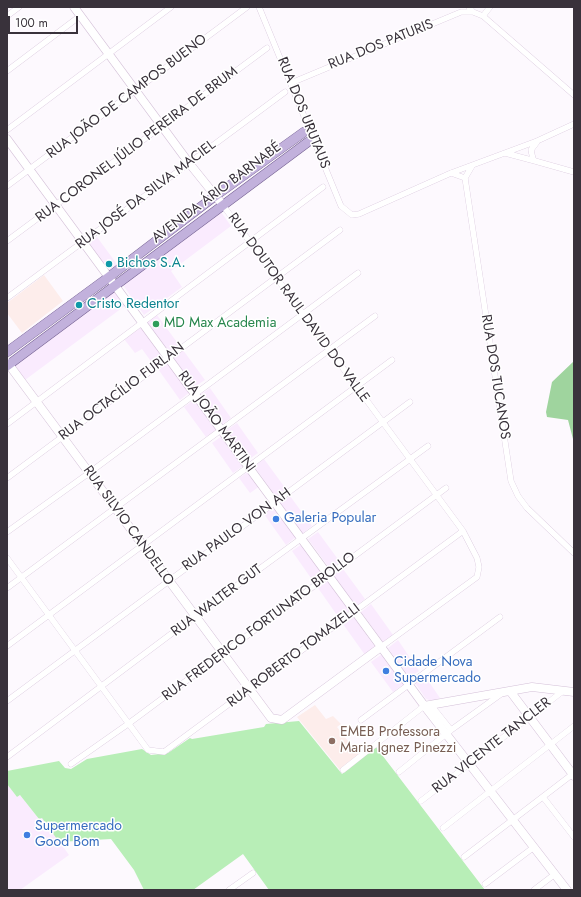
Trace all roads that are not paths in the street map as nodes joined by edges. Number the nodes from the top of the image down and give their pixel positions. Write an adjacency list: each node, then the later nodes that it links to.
1 (19, 7): 8 (street)
2 (171, 7): 11 (street)
3 (247, 7): 14 (street, RUA JOÃO DE CAMPOS BUENO)
4 (259, 7): 13 (street, RUA DOS URUTAUS)
5 (490, 7): 9 (street)
6 (471, 9): 9 (street); 13 (street, RUA DOS PATURIS)
7 (78, 10): 11 (street, RUA DOUTOR RAUL DAVID DO VALLE); 12 (street)
8 (7, 16)
9 (483, 16): 16 (street)
10 (266, 48): 18 (street, RUA CORONEL JÚLIO PEREIRA DE BRUM)
11 (108, 54): 14 (street, RUA DOUTOR RAUL DAVID DO VALLE); 19 (street)
12 (7, 71)
13 (291, 83): 32 (street, RUA DOS URUTAUS)
14 (135, 90): 18 (street, RUA DOUTOR RAUL DAVID DO VALLE); 30 (street, RUA JOÃO DE CAMPOS BUENO)
15 (285, 92): 28 (street, RUA JOSÉ DA SILVA MACIEL)
16 (574, 95)
17 (574, 124): 23 (street)
18 (162, 126): 28 (street, RUA DOUTOR RAUL DAVID DO VALLE); 38 (street, RUA CORONEL JÚLIO PEREIRA DE BRUM)
19 (7, 130)
20 (304, 132): 24 (main road, AVENIDA ÁRIO BARNABÉ)
21 (7, 139): 30 (street, RUA JOÃO MARTINI)
22 (308, 142): 26 (main road, AVENIDA ÁRIO BARNABÉ)
23 (537, 142): 25 (street); 27 (street)
24 (286, 146): 26 (main road); 36 (main road, AVENIDA ÁRIO BARNABÉ)
25 (505, 153): 27 (street); 29 (street)
26 (291, 154): 37 (main road, AVENIDA ÁRIO BARNABÉ)
27 (535, 161): 31 (street)
28 (189, 163): 36 (street, RUA DOUTOR RAUL DAVID DO VALLE); 41 (street, RUA JOSÉ DA SILVA MACIEL)
29 (472, 166): 32 (street); 33 (street)
30 (30, 170): 34 (street, RUA JOÃO DE CAMPOS BUENO); 38 (street, RUA JOÃO MARTINI)
31 (574, 172)
32 (451, 174): 33 (street)
33 (465, 178): 77 (street, RUA DOS TUCANOS)
34 (7, 186)
35 (323, 188): 42 (street)
36 (215, 196): 37 (street, RUA DOUTOR RAUL DAVID DO VALLE); 44 (main road, AVENIDA ÁRIO BARNABÉ)
37 (222, 204): 42 (street, RUA DOUTOR RAUL DAVID DO VALLE); 46 (main road, AVENIDA ÁRIO BARNABÉ)
38 (56, 205): 40 (street, RUA CORONEL JÚLIO PEREIRA DE BRUM); 41 (street, RUA JOÃO MARTINI)
39 (340, 230): 45 (street, RUA OCTACÍLIO FURLAN)
40 (7, 241)
41 (84, 242): 44 (street, RUA JOÃO MARTINI); 47 (street, RUA JOSÉ DA SILVA MACIEL)
42 (249, 242): 45 (street, RUA DOUTOR RAUL DAVID DO VALLE); 50 (street)
43 (358, 274): 48 (street)
44 (109, 277): 46 (street, RUA JOÃO MARTINI); 52 (main road, AVENIDA ÁRIO BARNABÉ)
45 (276, 278): 48 (street, RUA DOUTOR RAUL DAVID DO VALLE); 53 (street, RUA OCTACÍLIO FURLAN)
46 (116, 286): 50 (street, RUA JOÃO MARTINI); 55 (main road, AVENIDA ÁRIO BARNABÉ)
47 (7, 298)
48 (303, 314): 51 (street, RUA DOUTOR RAUL DAVID DO VALLE); 57 (street)
49 (375, 316): 51 (street)
50 (142, 321): 53 (street, RUA JOÃO MARTINI); 58 (street)
51 (330, 350): 56 (street, RUA DOUTOR RAUL DAVID DO VALLE); 62 (street)
52 (7, 352)
53 (168, 357): 57 (street, RUA JOÃO MARTINI); 63 (street, RUA OCTACÍLIO FURLAN)
54 (392, 360): 56 (street)
55 (8, 364): 58 (street, RUA SILVIO CANDELLO)
56 (356, 387): 60 (street, RUA DOUTOR RAUL DAVID DO VALLE); 66 (street)
57 (195, 393): 62 (street, RUA JOÃO MARTINI); 67 (street)
58 (37, 402): 61 (street); 63 (street, RUA SILVIO CANDELLO)
59 (410, 402): 60 (street, RUA PAULO VON AH)
60 (383, 423): 65 (street, RUA DOUTOR RAUL DAVID DO VALLE); 71 (street, RUA PAULO VON AH)
61 (7, 424)
62 (221, 430): 66 (street, RUA JOÃO MARTINI); 72 (street)
63 (63, 437): 67 (street, RUA SILVIO CANDELLO); 68 (street, RUA OCTACÍLIO FURLAN)
64 (428, 446): 65 (street, RUA WALTER GUT)
65 (410, 460): 70 (street, RUA DOUTOR RAUL DAVID DO VALLE); 75 (street, RUA WALTER GUT)
66 (248, 466): 71 (street, RUA JOÃO MARTINI); 76 (street)
67 (89, 473): 72 (street, RUA SILVIO CANDELLO); 74 (street)
68 (7, 478)
69 (446, 488): 70 (street, RUA FREDERICO FORTUNATO BROLLO)
70 (436, 496): 73 (street, RUA DOUTOR RAUL DAVID DO VALLE); 79 (street, RUA FREDERICO FORTUNATO BROLLO)
71 (275, 503): 75 (street, RUA JOÃO MARTINI); 81 (street, RUA PAULO VON AH)
72 (115, 508): 76 (street, RUA SILVIO CANDELLO); 80 (street)
73 (463, 531): 83 (street, RUA ROBERTO TOMAZELLI); 88 (street, RUA DOUTOR RAUL DAVID DO VALLE)
74 (7, 532)
75 (301, 538): 79 (street, RUA JOÃO MARTINI); 85 (street, RUA WALTER GUT)
76 (142, 545): 81 (street, RUA SILVIO CANDELLO); 84 (street)
77 (574, 553)
78 (7, 558): 80 (street, RUA ROBERTO TOMAZELLI)
79 (329, 575): 83 (street, RUA JOÃO MARTINI); 90 (street, RUA FREDERICO FORTUNATO BROLLO)
80 (21, 578): 82 (street); 84 (street, RUA ROBERTO TOMAZELLI)
81 (169, 580): 85 (street, RUA SILVIO CANDELLO); 89 (street, RUA PAULO VON AH)
82 (7, 588)
83 (355, 611): 88 (street, RUA JOÃO MARTINI); 93 (street, RUA ROBERTO TOMAZELLI)
84 (48, 614): 87 (street); 89 (street, RUA ROBERTO TOMAZELLI)
85 (195, 616): 90 (street, RUA SILVIO CANDELLO); 92 (street, RUA WALTER GUT)
86 (500, 617): 91 (street)
87 (7, 646)
88 (381, 647): 91 (street, RUA JOÃO MARTINI); 93 (street, RUA SILVIO CANDELLO)
89 (74, 650): 92 (street, RUA ROBERTO TOMAZELLI); 98 (street, RUA PAULO VON AH)
90 (222, 654): 93 (street, RUA SILVIO CANDELLO); 102 (street, RUA FREDERICO FORTUNATO BROLLO)
91 (409, 684): 99 (street, RUA JOÃO MARTINI); 101 (street)
92 (102, 687): 102 (street, RUA ROBERTO TOMAZELLI); 106 (street, RUA WALTER GUT)
93 (249, 690): 102 (street, RUA ROBERTO TOMAZELLI)
94 (563, 691): 95 (street); 96 (street); 100 (street, RUA VICENTE TANCLER)
95 (510, 692): 97 (street); 100 (street)
96 (574, 692)
97 (501, 693): 99 (street); 104 (street)
98 (7, 701)
99 (428, 705): 104 (street, RUA JOÃO MARTINI); 109 (street)
100 (530, 716): 105 (street); 107 (street, RUA VICENTE TANCLER)
101 (361, 720)
102 (128, 724): 108 (street, RUA FREDERICO FORTUNATO BROLLO)
103 (574, 726): 105 (street)
104 (449, 732): 107 (street, RUA JOÃO MARTINI); 110 (street)
105 (550, 744): 111 (street); 112 (street)
106 (7, 757)
107 (470, 763): 112 (street, RUA JOÃO MARTINI); 114 (street, RUA VICENTE TANCLER)
108 (71, 764)
109 (343, 770)
110 (399, 772)
111 (574, 774): 113 (street)
112 (491, 790): 115 (street, RUA JOÃO MARTINI); 116 (street)
113 (543, 797): 115 (street); 117 (street)
114 (421, 801)
115 (513, 819): 118 (street, RUA JOÃO MARTINI); 119 (street)
116 (443, 828)
117 (574, 837)
118 (534, 847): 121 (street, RUA JOÃO MARTINI); 122 (street)
119 (464, 856)
120 (253, 873): 123 (street)
121 (555, 874): 124 (street); 125 (street, RUA JOÃO MARTINI)
122 (485, 884)
123 (229, 890)
124 (534, 890)
125 (567, 890)

